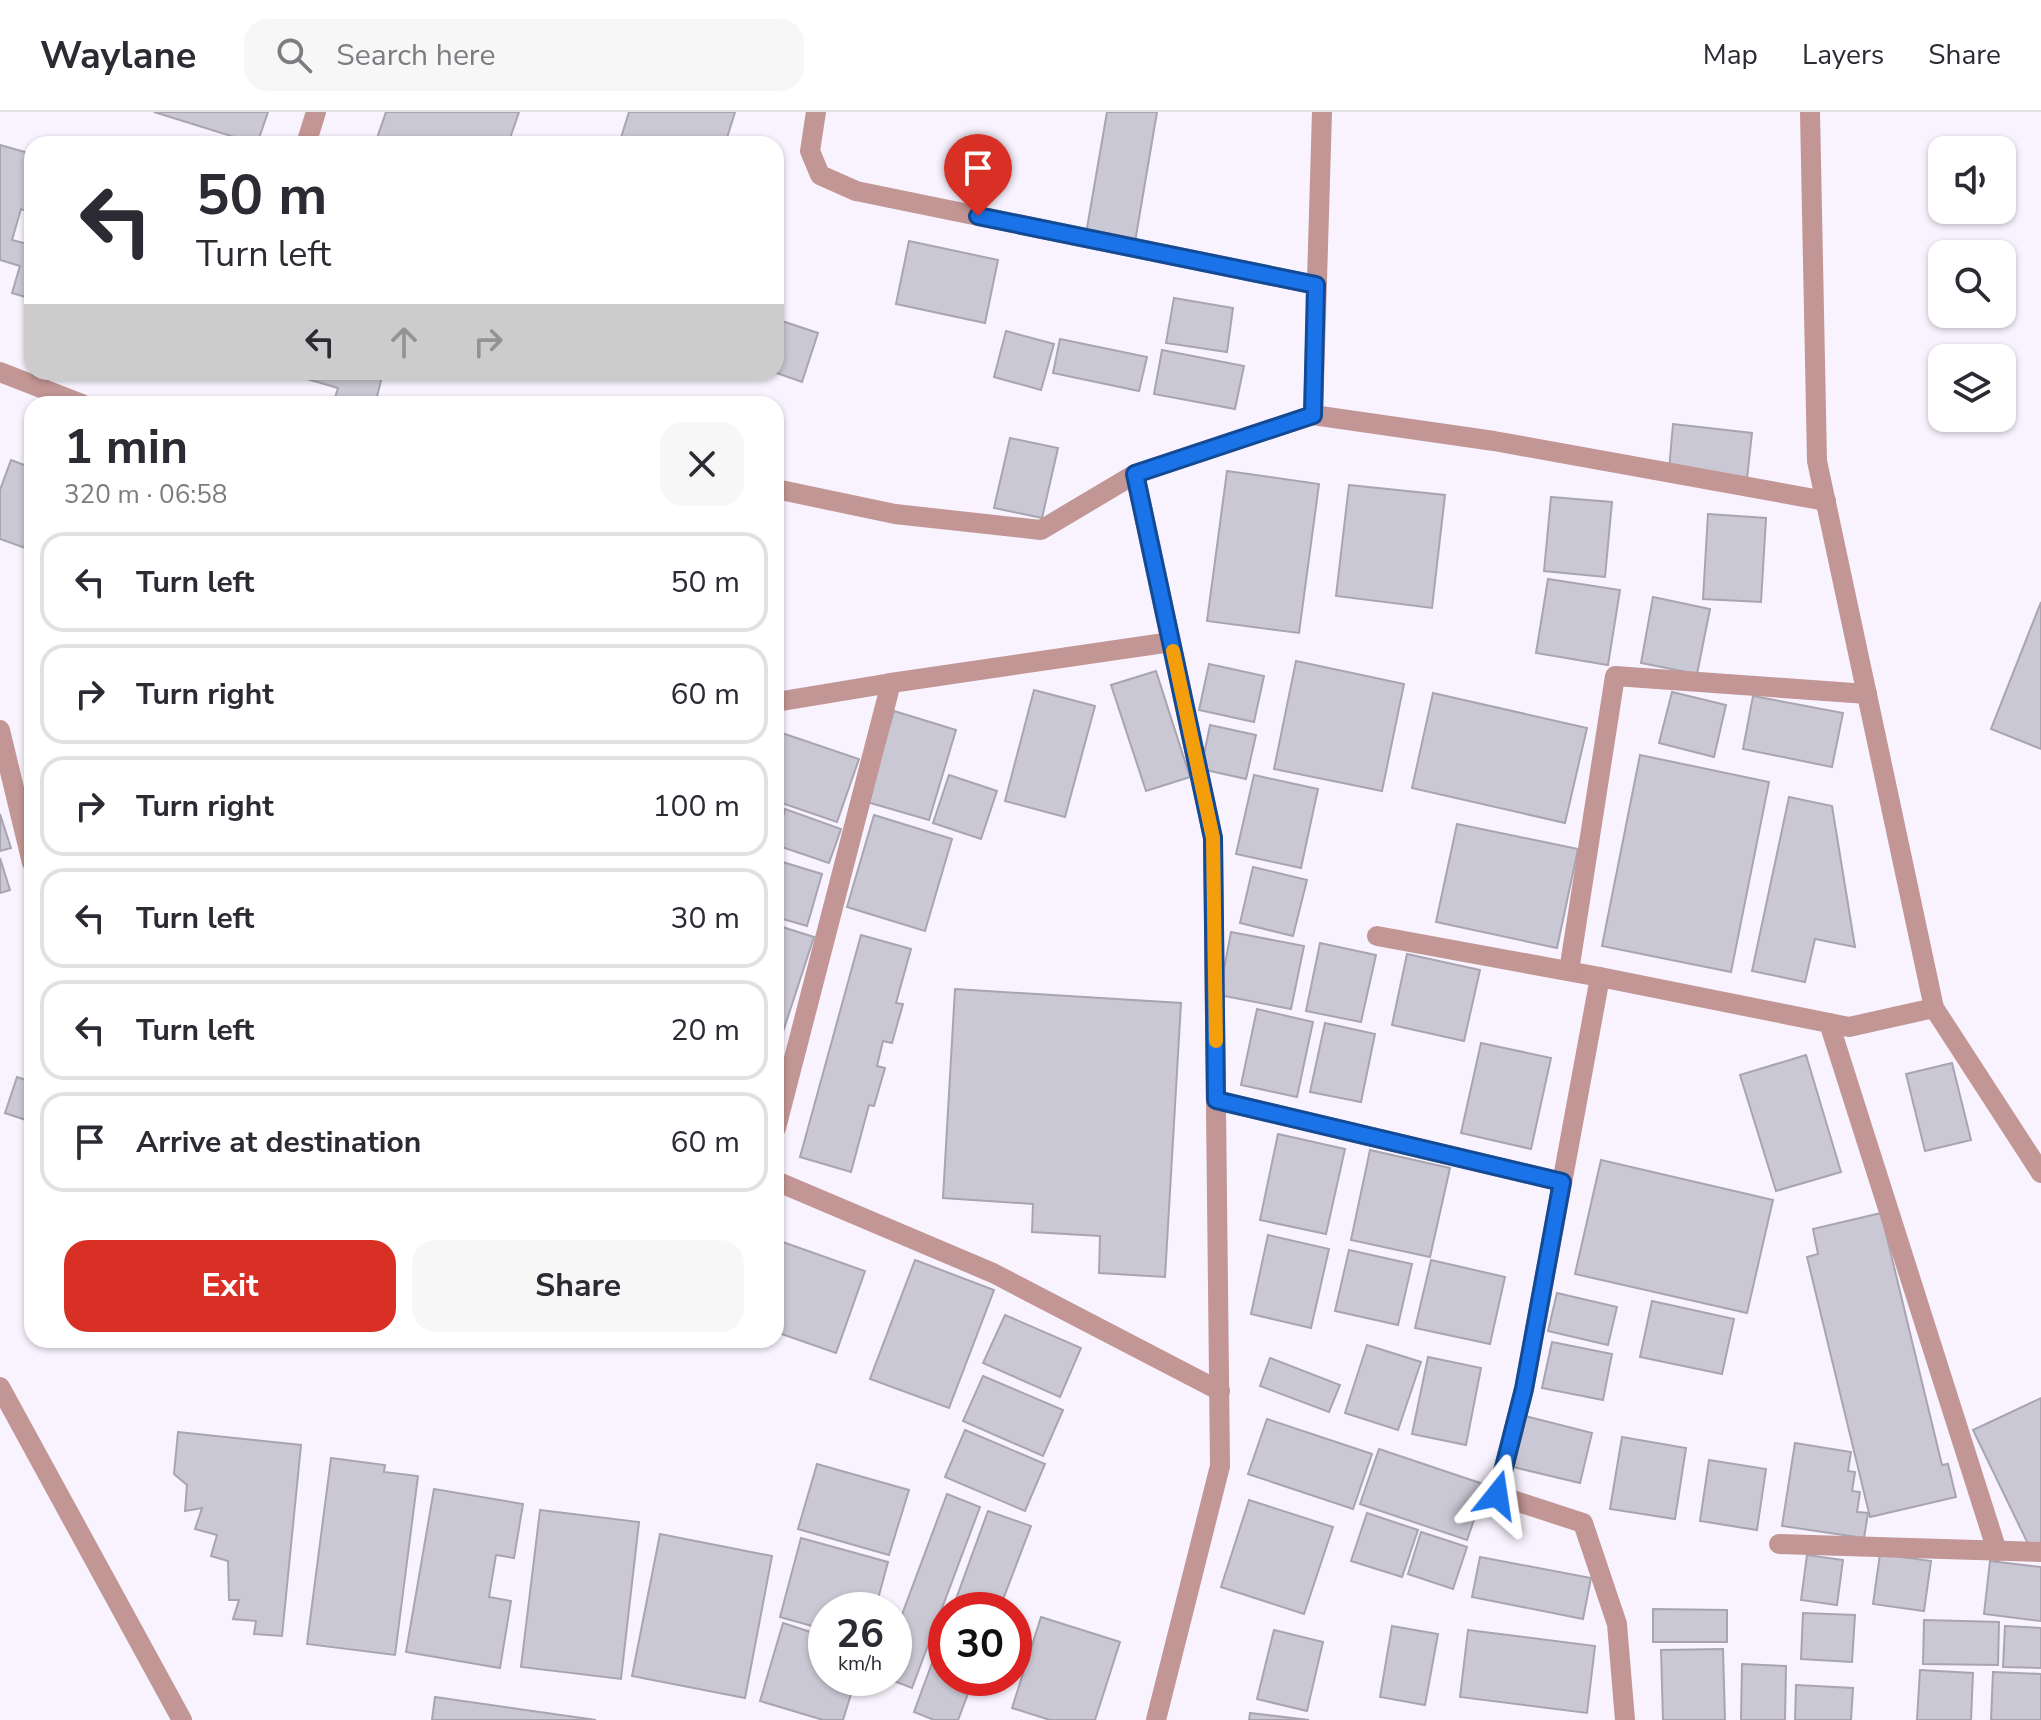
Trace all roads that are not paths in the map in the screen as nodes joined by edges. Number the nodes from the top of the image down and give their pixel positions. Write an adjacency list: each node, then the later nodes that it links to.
1 (316, 112): 5 (street)
2 (816, 112): 6 (street)
3 (1322, 112): 6 (street)
4 (1810, 112): 12 (street)
5 (308, 136)
6 (1316, 285): 9 (street)
7 (0, 372): 8 (street)
8 (62, 396)
9 (1313, 415): 10 (street); 12 (street)
10 (1135, 474): 11 (street); 13 (street)
11 (784, 491)
12 (1826, 501): 15 (street)
13 (1171, 642): 14 (street); 25 (street)
14 (891, 683): 16 (street); 24 (street)
15 (1867, 694): 20 (street); 22 (street)
16 (784, 701)
17 (0, 730): 18 (street)
18 (24, 830)
19 (1377, 936): 20 (street)
20 (1569, 971): 21 (street)
21 (1600, 977): 23 (street); 27 (street)
22 (1934, 1008): 23 (street); 26 (street)
23 (1829, 1023): 32 (street)
24 (784, 1097)
25 (1216, 1100): 27 (street); 30 (street)
26 (2041, 1173)
27 (1562, 1182): 36 (street)
28 (784, 1184): 30 (street)
29 (0, 1387): 34 (street)
30 (1220, 1391): 35 (street)
31 (1779, 1544): 32 (street)
32 (1997, 1551): 33 (street)
33 (2041, 1552)
34 (182, 1720)
35 (1156, 1720)
36 (1625, 1720)

